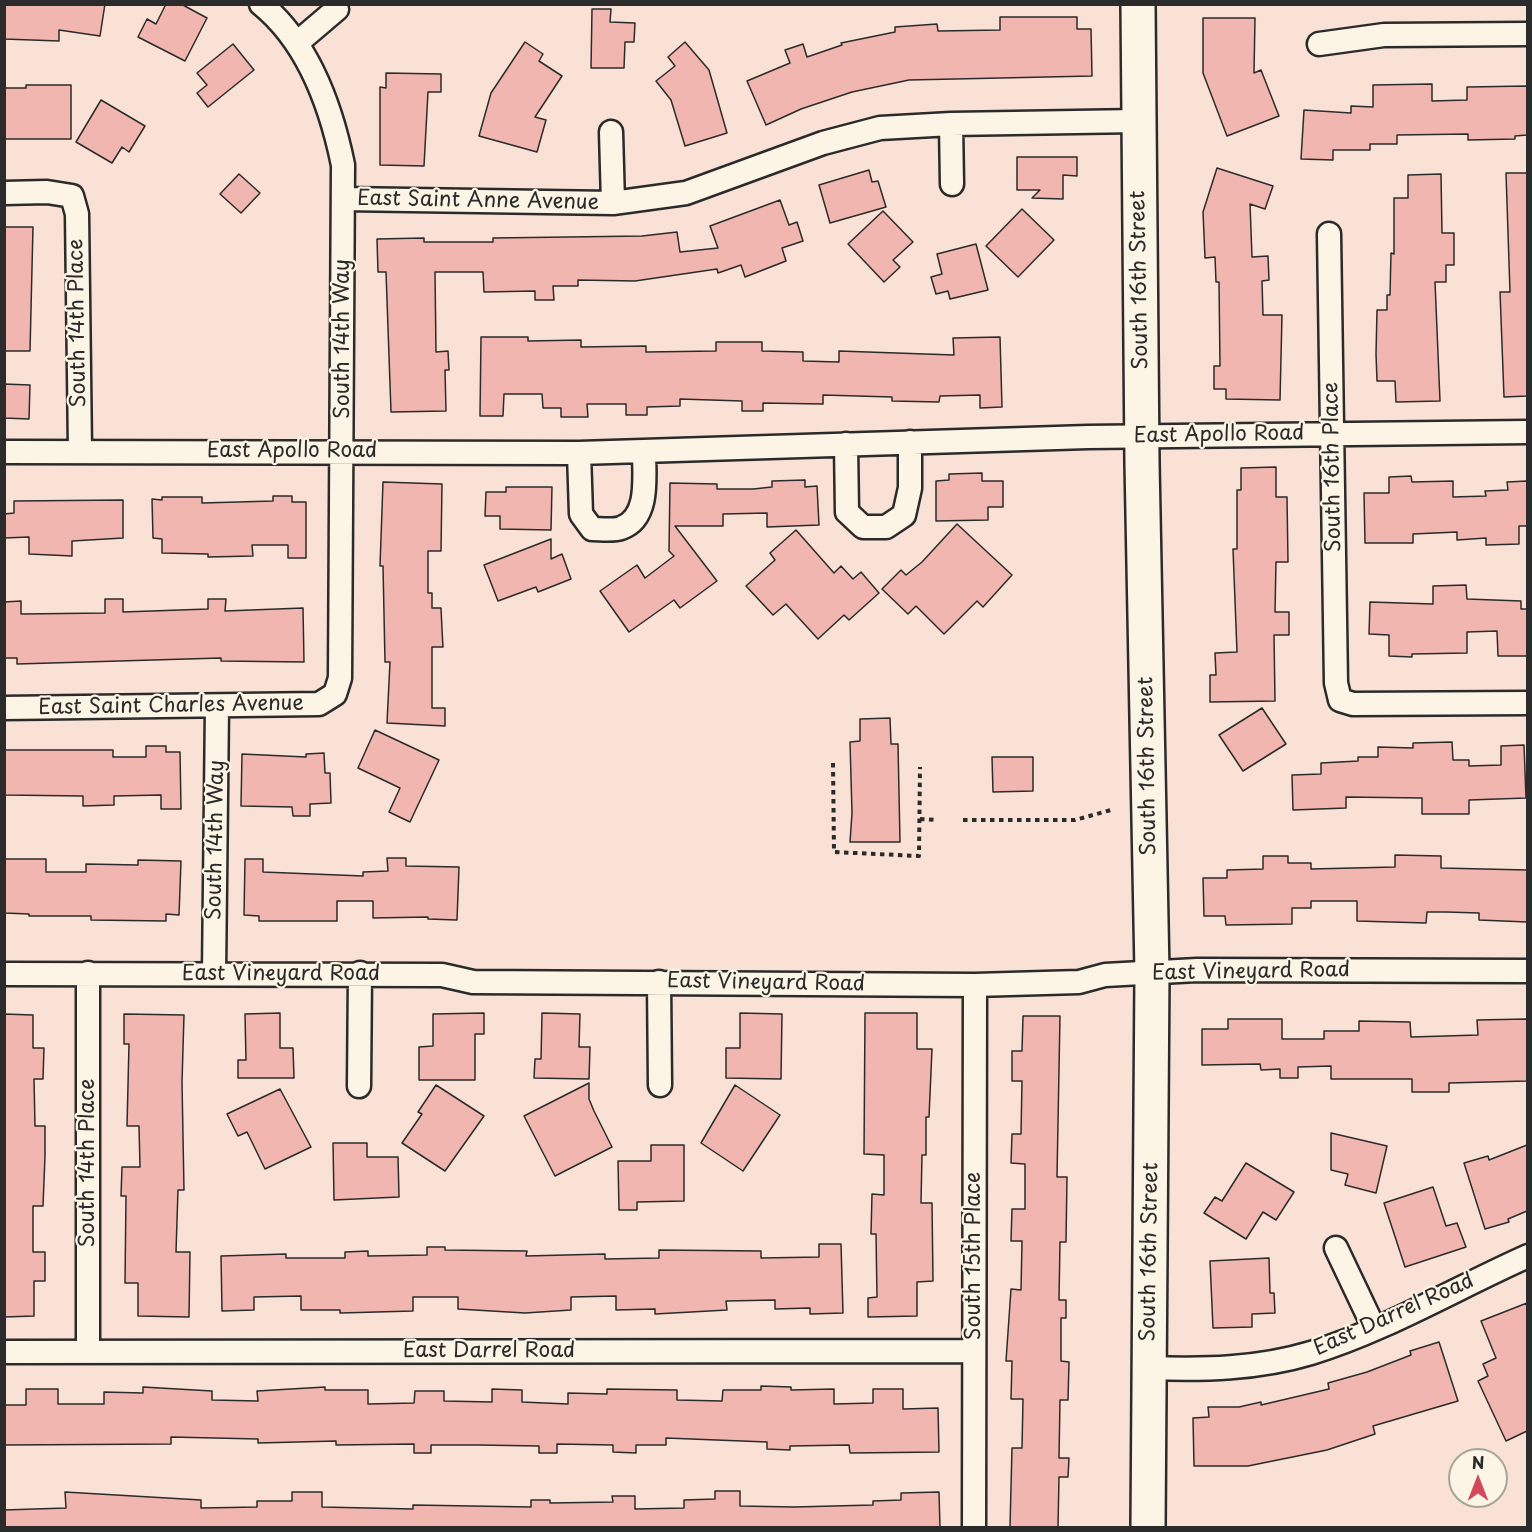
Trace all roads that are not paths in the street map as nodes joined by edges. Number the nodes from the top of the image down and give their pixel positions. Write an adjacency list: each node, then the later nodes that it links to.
1 (261, 4): 5 (street, South 14th Way)
2 (1138, 4): 7 (main road, South 16th Street)
3 (337, 9): 5 (street)
4 (1527, 34): 6 (street)
5 (297, 43): 12 (street, South 14th Way)
6 (1318, 44)
7 (1138, 121): 8 (street, East Saint Anne Avenue); 17 (main road, South 16th Street)
8 (951, 124): 10 (street); 13 (street, East Saint Anne Avenue)
9 (611, 132): 13 (street, East Saint Anne Avenue)
10 (952, 183)
11 (4, 193): 20 (street, South 14th Place)
12 (344, 199): 13 (street, East Saint Anne Avenue); 21 (street, South 14th Way)
13 (613, 203)
14 (1329, 234): 16 (street, South 16th Place)
15 (1527, 432): 16 (street, East Apollo Road)
16 (1332, 434): 17 (street, East Apollo Road); 26 (street, South 16th Place)
17 (1142, 436): 18 (street, East Apollo Road); 30 (main road, South 16th Street)
18 (910, 442): 19 (street, East Apollo Road); 19 (street)
19 (846, 444): 23 (street, East Apollo Road)
20 (80, 451): 21 (street, East Apollo Road); 22 (street, East Apollo Road)
21 (342, 451): 24 (street, East Apollo Road); 25 (street, South 14th Way)
22 (4, 452)
23 (644, 452): 24 (street, East Apollo Road); 24 (street)
24 (579, 453)
25 (335, 694): 27 (street, East Saint Charles Avenue)
26 (1527, 703)
27 (217, 706): 28 (street, East Saint Charles Avenue); 34 (street, South 14th Way)
28 (4, 708)
29 (1527, 971): 30 (street, East Vineyard Road)
30 (1152, 972): 36 (street, East Vineyard Road); 45 (main road, South 16th Street)
31 (88, 973): 33 (street, East Vineyard Road); 34 (street, East Vineyard Road); 44 (street, South 14th Place)
32 (360, 973): 34 (street, East Vineyard Road); 35 (street, East Vineyard Road); 38 (street)
33 (4, 974)
34 (214, 974)
35 (659, 982): 36 (street, East Vineyard Road); 37 (street)
36 (975, 985): 42 (street, South 15th Place)
37 (660, 1085)
38 (359, 1086)
39 (1336, 1248): 41 (street)
40 (1527, 1256): 41 (street, East Darrel Road)
41 (1374, 1328): 45 (street, East Darrel Road)
42 (973, 1350): 44 (street, East Darrel Road); 46 (street, South 15th Place)
43 (4, 1352): 44 (street, East Darrel Road)
44 (88, 1352)
45 (1149, 1368): 47 (main road, South 16th Street)
46 (974, 1527)
47 (1148, 1527)

